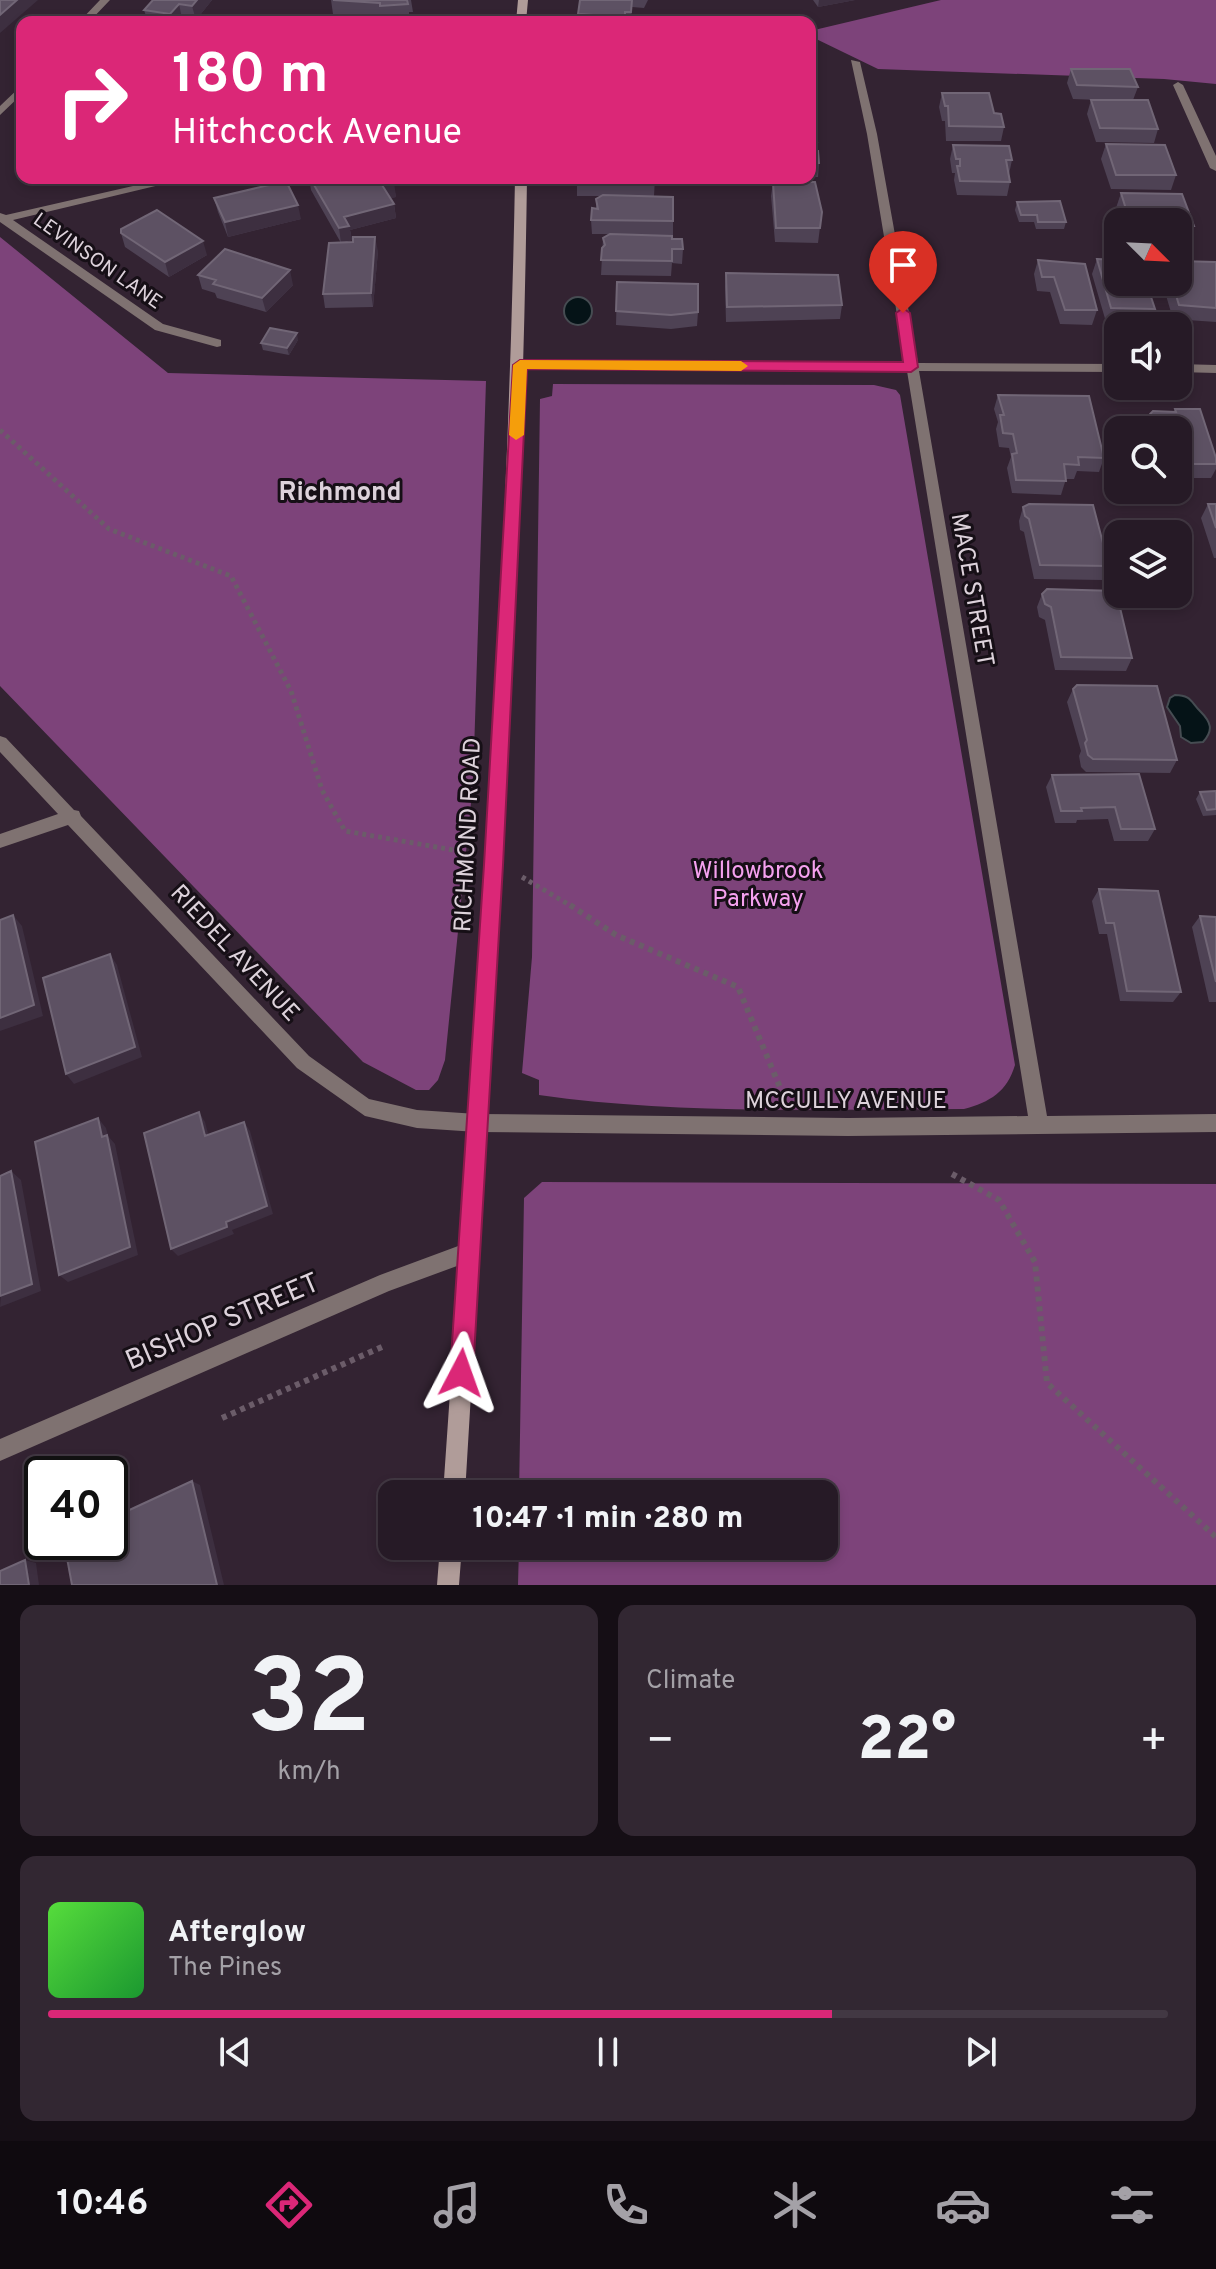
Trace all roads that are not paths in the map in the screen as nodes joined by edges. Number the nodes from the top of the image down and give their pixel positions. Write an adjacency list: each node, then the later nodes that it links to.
1 (105, 0): 2 (street)
2 (90, 16)
3 (855, 62): 13 (street, MACE STREET)
4 (1178, 85): 7 (street)
5 (16, 95): 6 (street)
6 (0, 112)
7 (1216, 168)
8 (155, 184): 10 (street)
9 (521, 184): 12 (street, RICHMOND ROAD)
10 (2, 217): 11 (street, LEVINSON LANE)
11 (217, 343)
12 (520, 365): 13 (street); 20 (street, RICHMOND ROAD)
13 (911, 367): 14 (street); 22 (street, MACE STREET)
14 (1104, 368)
15 (1192, 368): 16 (street)
16 (1216, 369)
17 (0, 742): 18 (street, RIEDEL AVENUE)
18 (73, 816): 19 (street); 20 (street, RIEDEL AVENUE)
19 (0, 841)
20 (477, 1123): 22 (street, MCCULLY AVENUE); 23 (street, RICHMOND ROAD)
21 (1216, 1123): 22 (street, MCCULLY AVENUE)
22 (1039, 1125)
23 (469, 1252): 24 (street, BISHOP STREET); 25 (street, RICHMOND ROAD)
24 (0, 1450)
25 (455, 1480)
26 (450, 1560): 27 (street)
27 (448, 1585)

